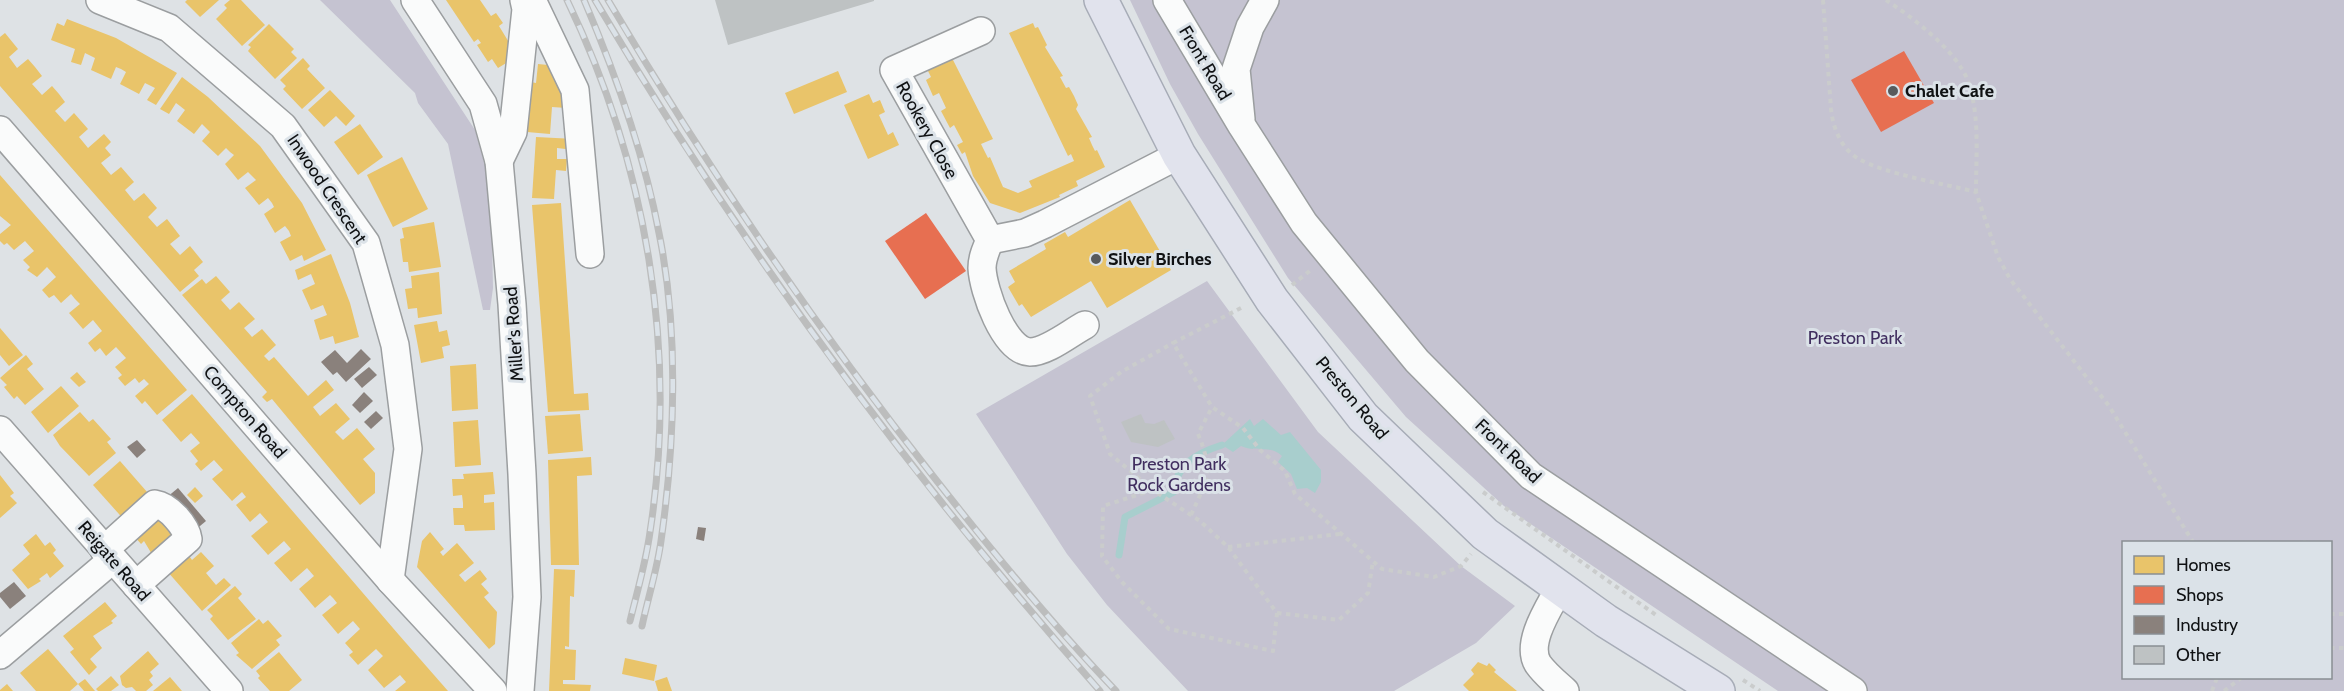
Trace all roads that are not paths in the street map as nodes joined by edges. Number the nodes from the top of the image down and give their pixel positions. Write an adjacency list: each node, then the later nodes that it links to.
1 (100, 0): 18 (street, Inwood Crescent)
2 (415, 0): 12 (street, Miller's Road)
3 (524, 0): 12 (street)
4 (532, 0): 14 (street)
5 (1101, 0): 11 (highway, Preston Road)
6 (1167, 0): 9 (street, Front Road)
7 (1265, 0): 9 (street, Front Road)
8 (981, 31): 13 (street, Rookery Close)
9 (1242, 126): 27 (street, Front Road)
10 (0, 130): 18 (street, Compton Road)
11 (1179, 155): 13 (street); 20 (highway, Preston Road)
12 (499, 161): 24 (street, Miller's Road)
13 (990, 240): 15 (street)
14 (590, 254)
15 (1085, 325)
16 (0, 430): 17 (street, Reigate Road)
17 (108, 555): 19 (street, Reigate Road); 19 (street); 21 (street)
18 (390, 580): 23 (street, Compton Road)
19 (136, 585): 22 (street, Reigate Road)
20 (1559, 589): 25 (street); 26 (highway, Preston Road)
21 (0, 655)
22 (229, 691)
23 (493, 691)
24 (520, 691)
25 (1565, 691)
26 (1718, 691)
27 (1853, 691)

